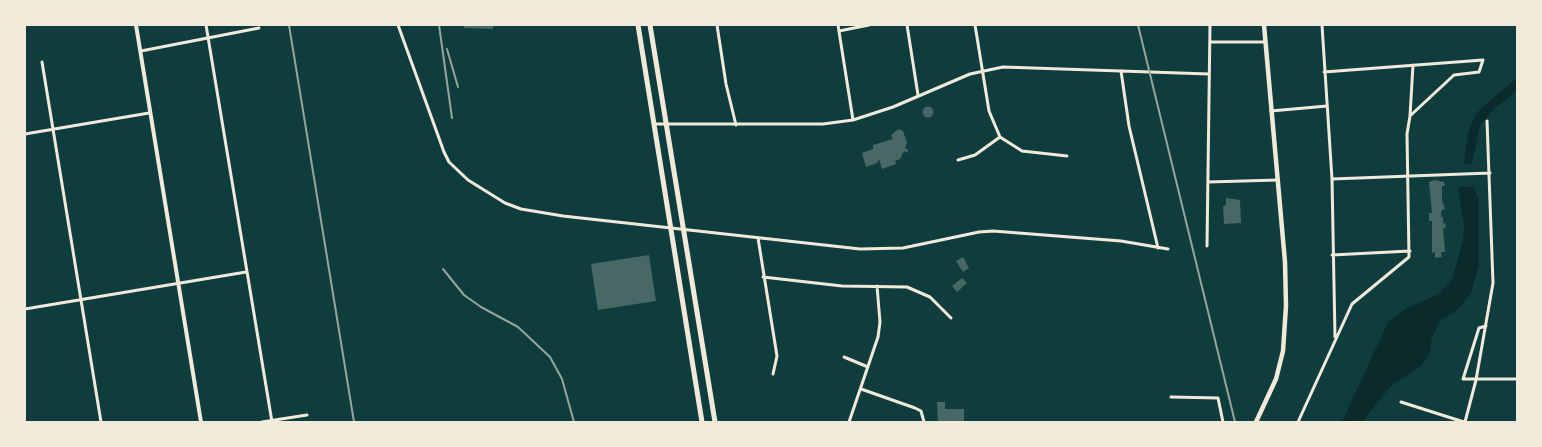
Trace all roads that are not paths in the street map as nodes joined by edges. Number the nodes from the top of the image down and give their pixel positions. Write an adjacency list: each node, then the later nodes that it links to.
1 (136, 25): 19 (street)
2 (206, 25): 16 (street)
3 (398, 25): 46 (street)
4 (638, 25): 33 (main road)
5 (650, 25): 34 (main road)
6 (717, 25): 35 (street)
7 (838, 25): 15 (street)
8 (868, 25): 15 (street)
9 (906, 25): 26 (street)
10 (975, 25): 22 (street)
11 (1210, 25): 17 (street)
12 (1264, 25): 18 (main road)
13 (1322, 25): 24 (street)
14 (259, 28): 16 (street)
15 (839, 31): 31 (street)
16 (208, 38): 19 (street); 54 (street)
17 (1210, 42): 18 (street); 25 (street)
18 (1265, 42): 28 (main road)
19 (140, 51): 29 (street)
20 (42, 62): 36 (street)
21 (1413, 65): 24 (street); 30 (street); 30 (street)
22 (983, 70): 23 (street); 26 (street); 38 (street)
23 (1121, 70): 25 (street); 50 (street)
24 (1324, 72): 27 (street)
25 (1209, 74): 45 (street)
26 (918, 95): 31 (street)
27 (1327, 106): 28 (street); 43 (street)
28 (1272, 111): 44 (main road)
29 (149, 113): 36 (street); 56 (street)
30 (1410, 116): 42 (street)
31 (853, 120): 35 (street)
32 (1487, 121): 41 (street)
33 (654, 124): 34 (street); 46 (main road)
34 (667, 124): 35 (street); 47 (main road)
35 (736, 125)
36 (53, 130): 37 (street); 58 (street)
37 (25, 134)
38 (1000, 137): 39 (street); 40 (street)
39 (1067, 156)
40 (958, 160)
41 (1490, 173): 42 (street); 61 (street)
42 (1407, 175): 43 (street); 52 (street)
43 (1332, 179): 53 (street)
44 (1278, 180): 45 (street); 81 (main road)
45 (1208, 182): 49 (street)
46 (671, 228): 47 (street); 76 (main road)
47 (683, 229): 48 (street); 77 (main road)
48 (758, 238): 50 (street); 55 (street)
49 (1207, 246)
50 (1158, 248): 51 (street)
51 (1168, 249)
52 (1410, 251): 53 (street); 62 (street)
53 (1332, 255): 62 (street)
54 (246, 272): 56 (street); 72 (street)
55 (763, 277): 57 (street); 65 (street)
56 (178, 283): 58 (street); 74 (street)
57 (877, 286): 60 (street); 64 (street)
58 (82, 300): 59 (street); 73 (street)
59 (25, 309)
60 (951, 318)
61 (1486, 326): 67 (street); 67 (street)
62 (1335, 338): 82 (street)
63 (844, 357): 64 (street)
64 (868, 367): 68 (street)
65 (773, 374)
66 (1517, 379): 67 (street)
67 (1476, 380): 83 (street)
68 (861, 389): 78 (street); 79 (street)
69 (1172, 397): 80 (street)
70 (1401, 402): 83 (street)
71 (307, 415): 72 (street)
72 (272, 421): 75 (street)
73 (101, 422)
74 (201, 422)
75 (262, 422)
76 (702, 422)
77 (715, 422)
78 (849, 422)
79 (924, 422)
80 (1223, 422)
81 (1256, 422)
82 (1298, 422)
83 (1464, 422)

